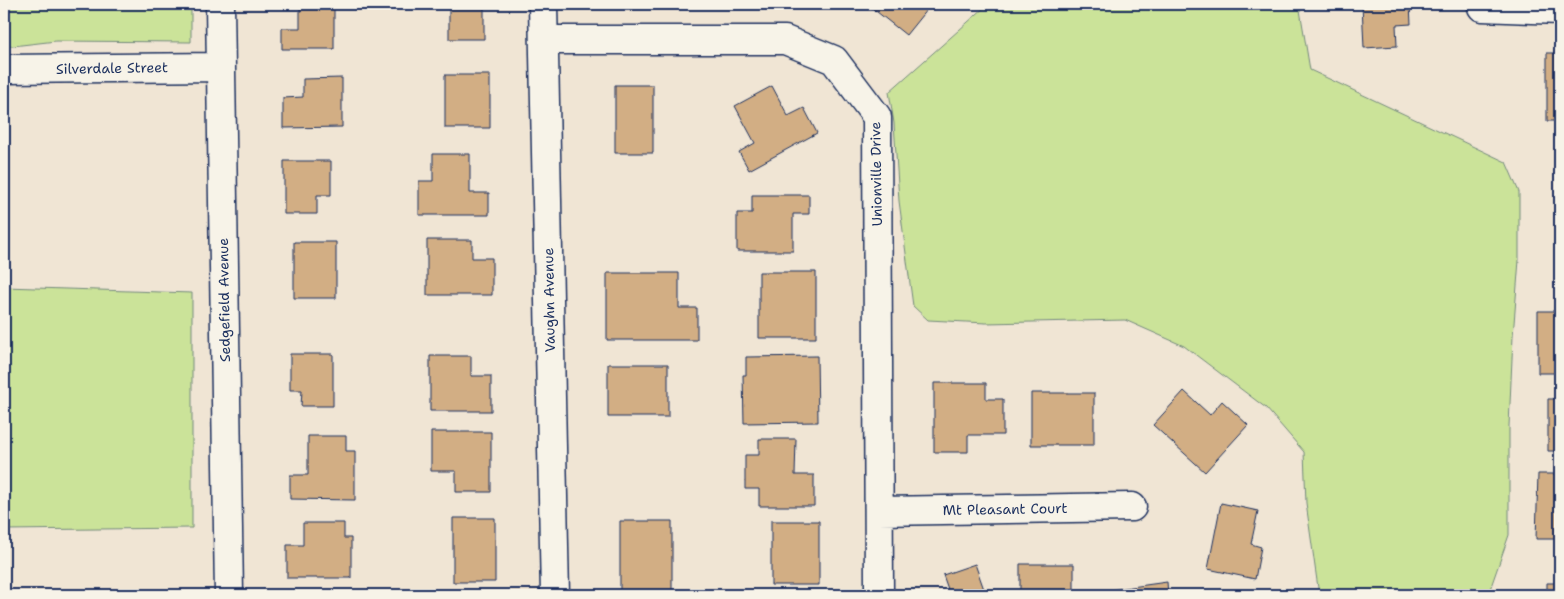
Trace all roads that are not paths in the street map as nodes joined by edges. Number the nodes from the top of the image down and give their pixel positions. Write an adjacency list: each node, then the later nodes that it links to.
1 (220, 4): 6 (street, Sedgefield Avenue)
2 (543, 4): 5 (street, Vaughn Avenue)
3 (1482, 7): 4 (street)
4 (1560, 10)
5 (544, 40): 9 (street, Unionville Drive); 11 (street, Vaughn Avenue)
6 (221, 67): 7 (street, Silverdale Street); 10 (street, Sedgefield Avenue)
7 (4, 69)
8 (1132, 507): 9 (street, Mt Pleasant Court)
9 (879, 511): 12 (street, Unionville Drive)
10 (229, 595)
11 (555, 595)
12 (880, 595)

